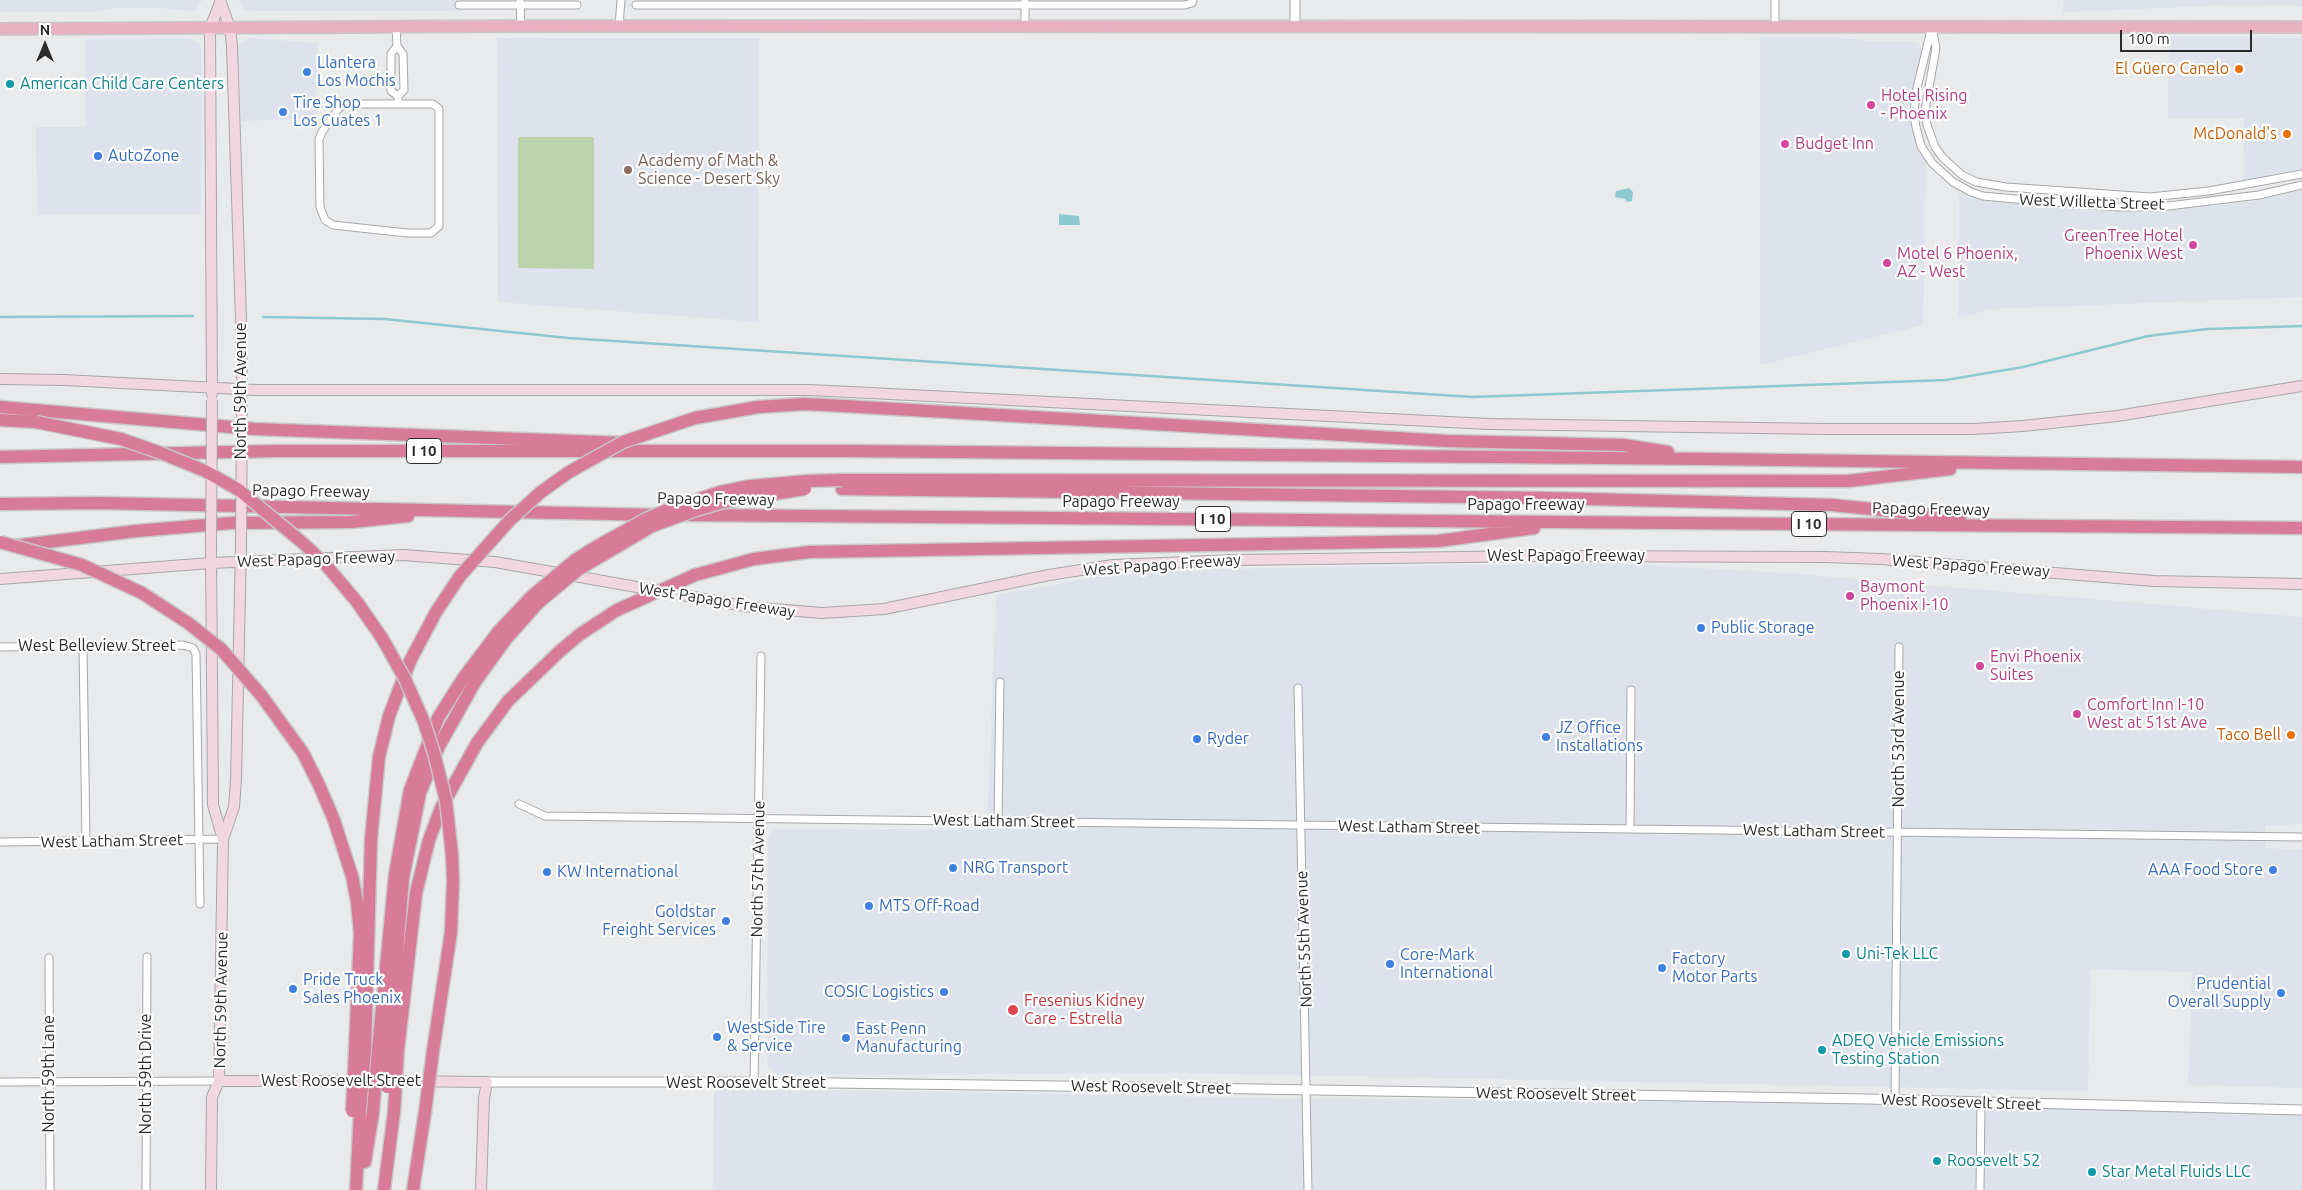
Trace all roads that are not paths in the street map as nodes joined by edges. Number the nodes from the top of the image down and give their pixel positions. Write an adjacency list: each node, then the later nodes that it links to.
1 (621, 0): 15 (street)
2 (1295, 0): 17 (street)
3 (1774, 0): 20 (street)
4 (220, 2): 22 (main road, North 59th Avenue); 23 (main road, North 59th Avenue)
5 (1193, 2): 10 (street)
6 (520, 3): 11 (street); 12 (street); 14 (street)
7 (718, 3): 8 (street); 13 (street)
8 (832, 3): 9 (street)
9 (929, 3): 10 (street)
10 (1025, 3): 16 (street)
11 (459, 5)
12 (577, 5)
13 (636, 5)
14 (521, 26): 15 (main road); 19 (main road)
15 (619, 26): 16 (main road)
16 (1025, 26): 17 (main road)
17 (1295, 26): 20 (main road)
18 (1932, 26): 20 (main road); 21 (main road); 27 (street, West Willetta Street); 28 (street, West Willetta Street)
19 (396, 27): 23 (main road); 25 (street)
20 (1775, 27)
21 (2302, 27)
22 (210, 28): 23 (main road); 24 (main road); 31 (main road, North 59th Avenue)
23 (230, 28): 32 (main road, North 59th Avenue)
24 (0, 29)
25 (397, 46): 26 (street); 26 (street)
26 (398, 100): 26 (street)
27 (2302, 174)
28 (2302, 185)
29 (0, 380): 31 (main road)
30 (2302, 386): 32 (main road)
31 (212, 388): 32 (main road); 49 (main road, North 59th Avenue, bridge)
32 (242, 388): 48 (main road, North 59th Avenue, bridge)
33 (0, 407): 35 (highway)
34 (0, 420): 90 (highway, bridge)
35 (848, 451): 36 (highway, I 10); 37 (highway, I 10)
36 (0, 457)
37 (1710, 459): 38 (highway, I 10); 73 (highway, bridge)
38 (2000, 463): 39 (highway, I 10); 40 (highway)
39 (2302, 467)
40 (842, 485): 44 (highway); 73 (highway, bridge)
41 (0, 504): 42 (highway, Papago Freeway / I 10)
42 (457, 510): 43 (highway, Papago Freeway / I 10); 47 (highway)
43 (1578, 522): 44 (highway, Papago Freeway / I 10); 73 (highway, bridge)
44 (2039, 526): 45 (highway, Papago Freeway / I 10)
45 (2302, 528)
46 (0, 542): 73 (highway, bridge)
47 (0, 548)
48 (242, 562): 49 (main road, West Papago Freeway); 51 (main road, West Papago Freeway); 66 (main road, North 59th Avenue)
49 (211, 563): 50 (main road, West Papago Freeway); 66 (main road, North 59th Avenue)
50 (0, 579)
51 (2302, 584)
52 (0, 647): 53 (street, West Belleview Street)
53 (83, 647): 67 (street, West Belleview Street); 68 (street)
54 (1899, 647): 64 (street, North 53rd Avenue)
55 (761, 656): 60 (street, North 57th Avenue)
56 (1000, 682): 61 (street)
57 (1298, 688): 62 (street, North 55th Avenue)
58 (1631, 690): 63 (street)
59 (519, 804): 60 (street, West Latham Street)
60 (758, 818): 61 (street, West Latham Street); 79 (street, North 57th Avenue)
61 (998, 821): 62 (street, West Latham Street)
62 (1300, 825): 63 (street, West Latham Street); 80 (street, North 55th Avenue)
63 (1630, 829): 64 (street, West Latham Street)
64 (1898, 832): 65 (street, West Latham Street); 81 (street, North 53rd Avenue)
65 (2302, 837)
66 (223, 839): 67 (street, West Latham Street); 75 (main road, North 59th Avenue)
67 (199, 840): 68 (street, West Latham Street); 70 (street)
68 (86, 841): 69 (street, West Latham Street)
69 (0, 842)
70 (200, 904)
71 (147, 957): 74 (street, North 59th Drive)
72 (49, 958): 77 (street, North 59th Lane)
73 (377, 1050): 84 (highway, bridge); 84 (highway, bridge); 89 (highway, bridge)
74 (146, 1081): 75 (street, West Roosevelt Street); 77 (street, West Roosevelt Street); 86 (street, North 59th Drive)
75 (219, 1081): 78 (main road, West Roosevelt Street); 87 (main road, North 59th Avenue)
76 (0, 1082): 77 (street, West Roosevelt Street)
77 (49, 1082): 85 (street, North 59th Lane)
78 (487, 1082): 79 (street, West Roosevelt Street); 91 (main road)
79 (754, 1082): 80 (street, West Roosevelt Street)
80 (1307, 1090): 81 (street, West Roosevelt Street); 92 (street, North 55th Avenue)
81 (1895, 1100): 82 (street, West Roosevelt Street)
82 (1981, 1103): 83 (street, West Roosevelt Street); 93 (street)
83 (2302, 1110)
84 (362, 1112): 88 (highway); 88 (highway)
85 (50, 1190)
86 (146, 1190)
87 (211, 1190)
88 (357, 1190)
89 (382, 1190)
90 (413, 1190)
91 (481, 1190)
92 (1308, 1190)
93 (1980, 1190)

